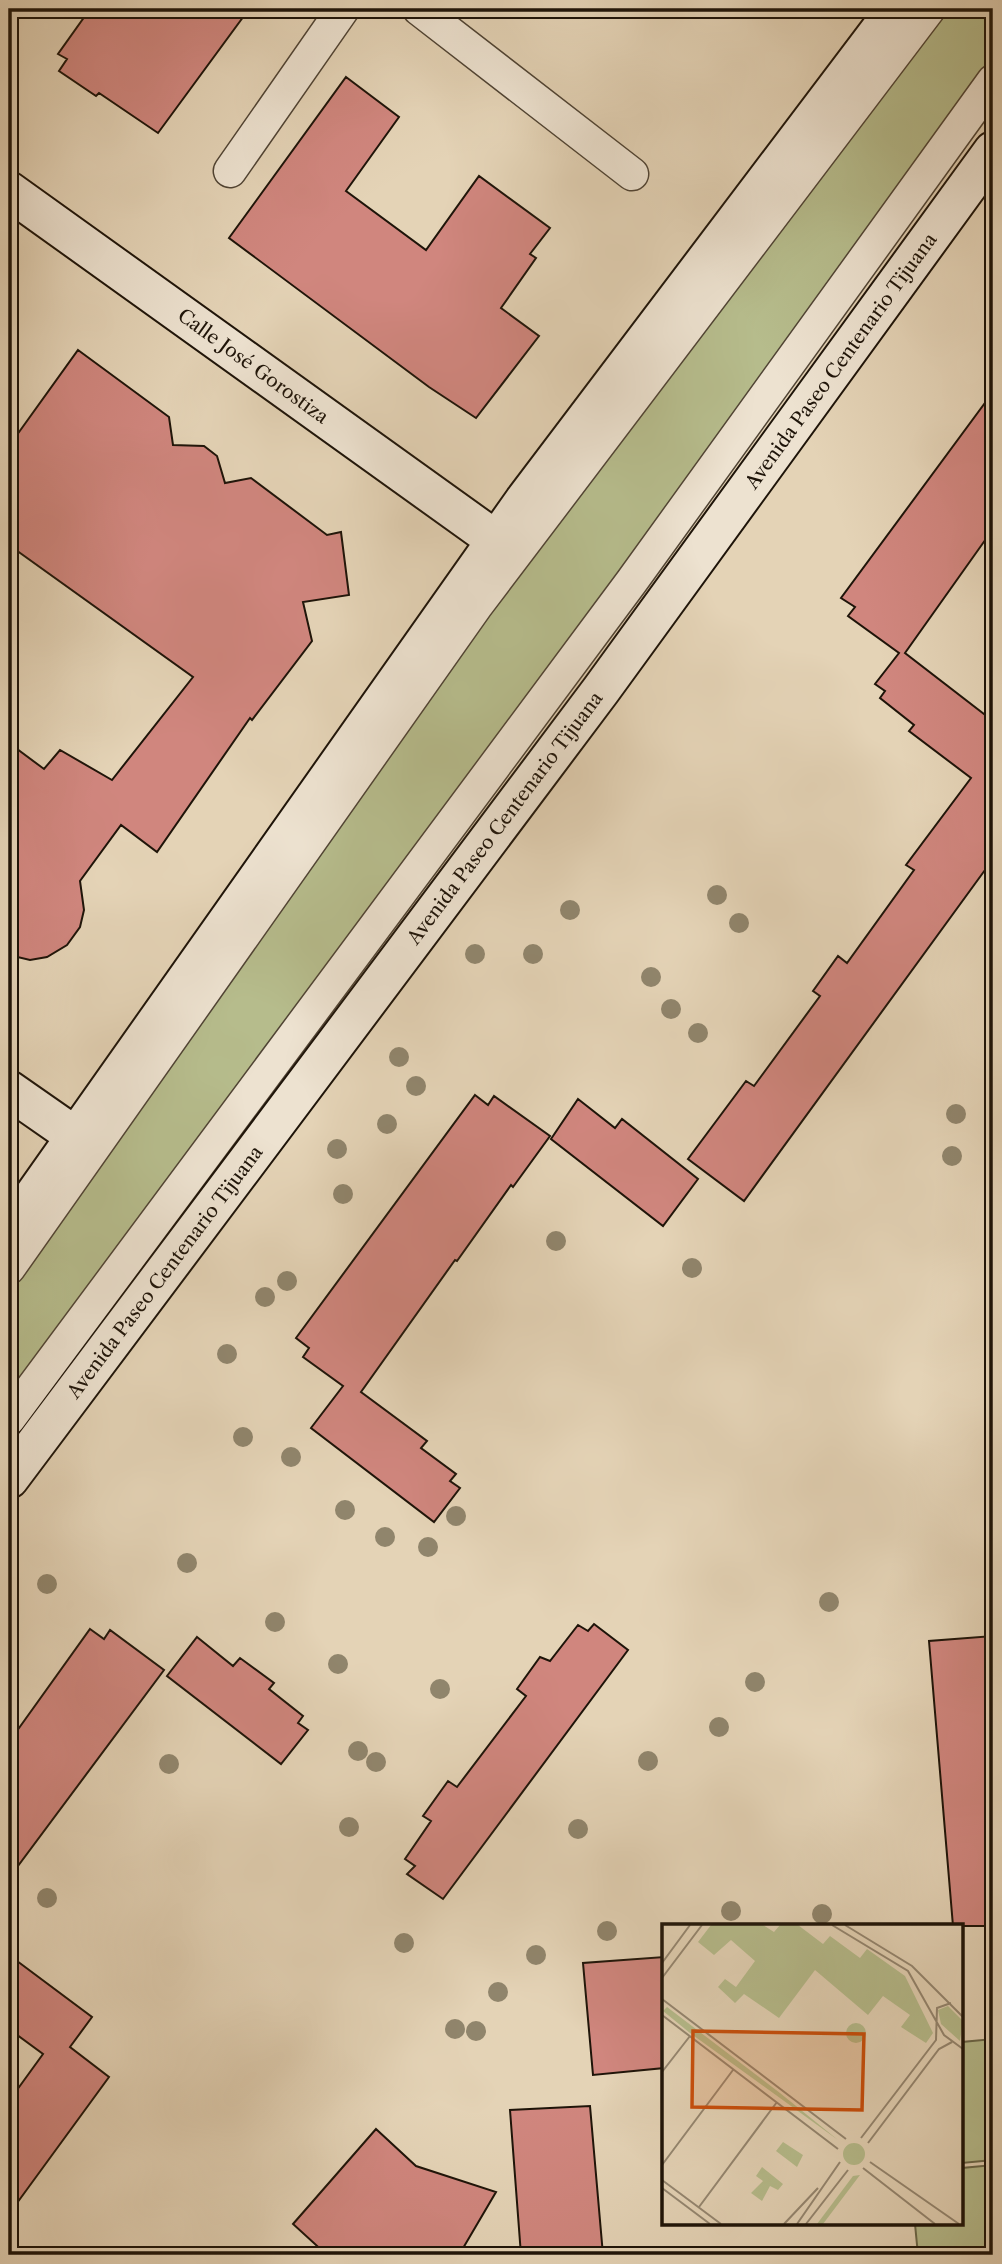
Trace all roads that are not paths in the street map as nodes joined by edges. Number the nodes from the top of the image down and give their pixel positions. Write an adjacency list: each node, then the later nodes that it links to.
1 (343, 9): 7 (lane)
2 (419, 9): 8 (lane)
3 (896, 9): 10 (main road)
4 (929, 9): 14 (lane)
5 (993, 81): 15 (lane)
6 (993, 151): 16 (main road, Avenida Paseo Centenario Tijuana)
7 (230, 171)
8 (632, 174)
9 (9, 191): 10 (main road, Calle José Gorostiza)
10 (497, 541): 12 (main road)
11 (9, 1090): 12 (main road)
12 (75, 1136): 13 (main road)
13 (9, 1231)
14 (9, 1268)
15 (9, 1419)
16 (9, 1479)

